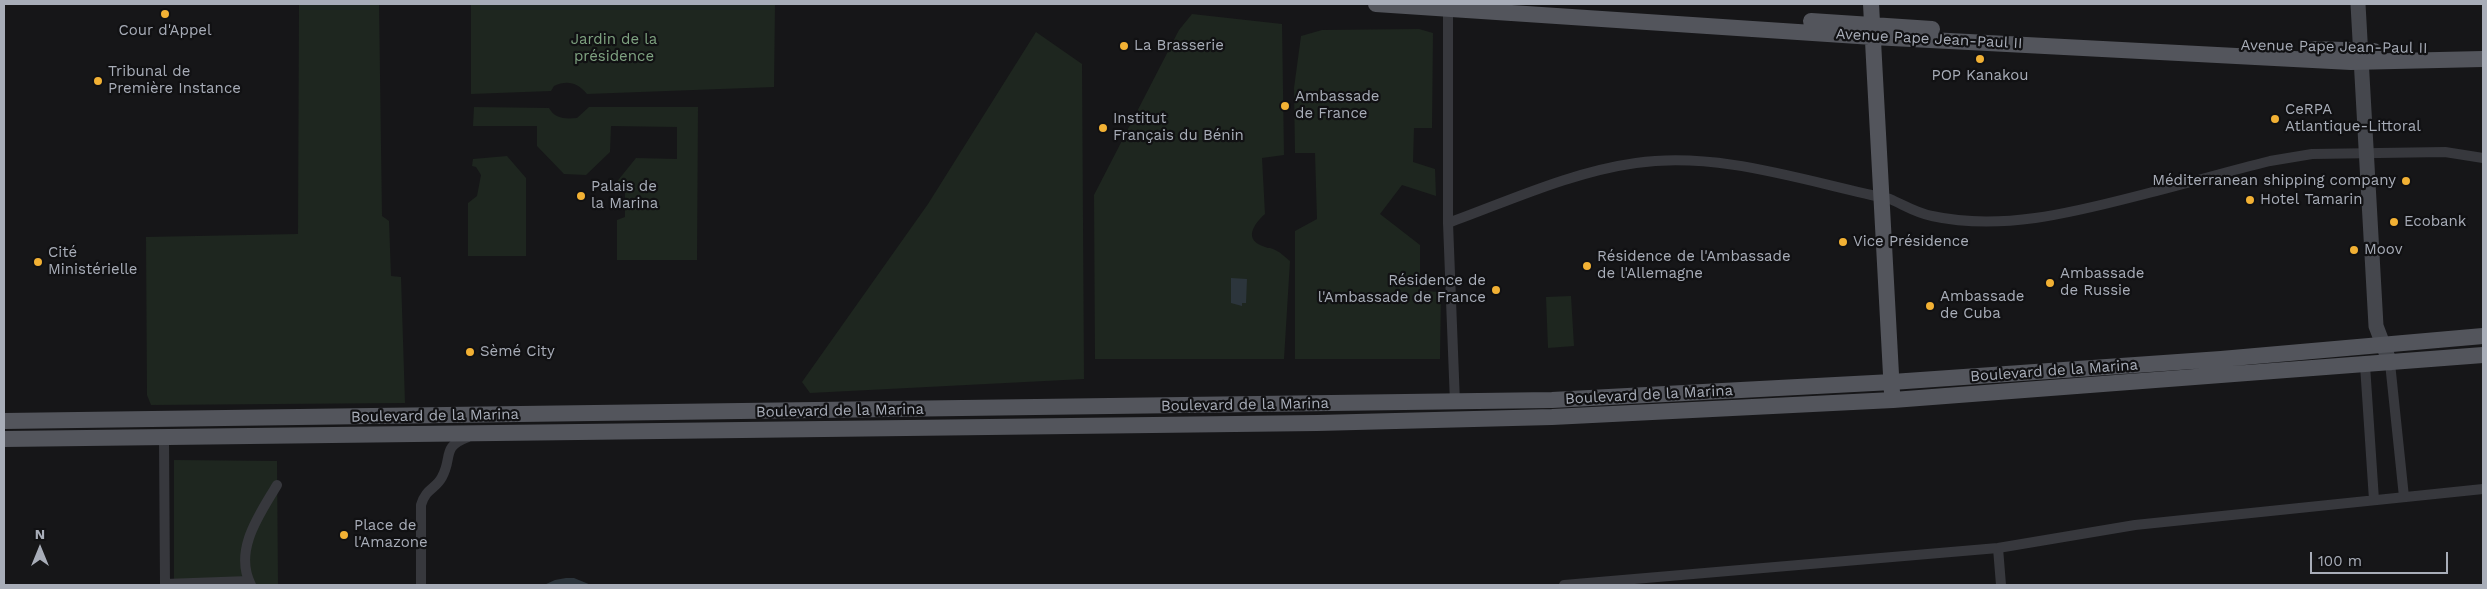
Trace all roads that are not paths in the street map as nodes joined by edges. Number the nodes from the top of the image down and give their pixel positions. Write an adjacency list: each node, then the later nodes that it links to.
1 (1376, 4): 5 (main road, Avenue Pape Jean-Paul II)
2 (1555, 4): 7 (main road, Avenue Pape Jean-Paul II)
3 (1872, 4): 7 (main road)
4 (2358, 4): 9 (street)
5 (1448, 8): 6 (main road, Avenue Pape Jean-Paul II); 14 (street)
6 (1511, 8): 7 (main road, Avenue Pape Jean-Paul II)
7 (1873, 31): 9 (main road, Avenue Pape Jean-Paul II); 13 (main road)
8 (2483, 48): 9 (main road, Avenue Pape Jean-Paul II)
9 (2361, 56): 10 (main road, Avenue Pape Jean-Paul II); 11 (street)
10 (2483, 59)
11 (2366, 154): 12 (street); 13 (street); 16 (street)
12 (2483, 158)
13 (1882, 197): 14 (street); 22 (main road)
14 (1448, 223): 24 (street)
15 (2483, 336): 16 (main road, Boulevard de la Marina)
16 (2376, 345): 18 (main road, Boulevard de la Marina); 19 (street); 20 (street)
17 (2483, 355): 19 (main road, Boulevard de la Marina)
18 (2220, 359): 21 (main road); 22 (main road, Boulevard de la Marina)
19 (2390, 362): 20 (main road, Boulevard de la Marina); 35 (street)
20 (2365, 365): 21 (main road, Boulevard de la Marina); 36 (street)
21 (2222, 376): 23 (main road, Boulevard de la Marina)
22 (1892, 382): 23 (main road); 24 (main road, Boulevard de la Marina)
23 (1892, 400): 28 (main road, Boulevard de la Marina)
24 (1455, 402): 26 (main road, Boulevard de la Marina)
25 (724, 412): 26 (main road, Boulevard de la Marina); 27 (main road, Boulevard de la Marina); 29 (main road)
26 (768, 412): 28 (main road)
27 (4, 421)
28 (765, 428): 29 (main road, Boulevard de la Marina)
29 (718, 429): 30 (main road, Boulevard de la Marina)
30 (478, 433): 31 (main road, Boulevard de la Marina); 40 (street)
31 (164, 438): 32 (main road, Boulevard de la Marina); 39 (street)
32 (4, 439)
33 (277, 485): 38 (street)
34 (2483, 489): 35 (street)
35 (2404, 497): 36 (street)
36 (2374, 500): 37 (street)
37 (1998, 548): 41 (street); 42 (street)
38 (250, 583): 39 (street)
39 (165, 584)
40 (421, 585)
41 (1564, 585)
42 (2000, 585)

